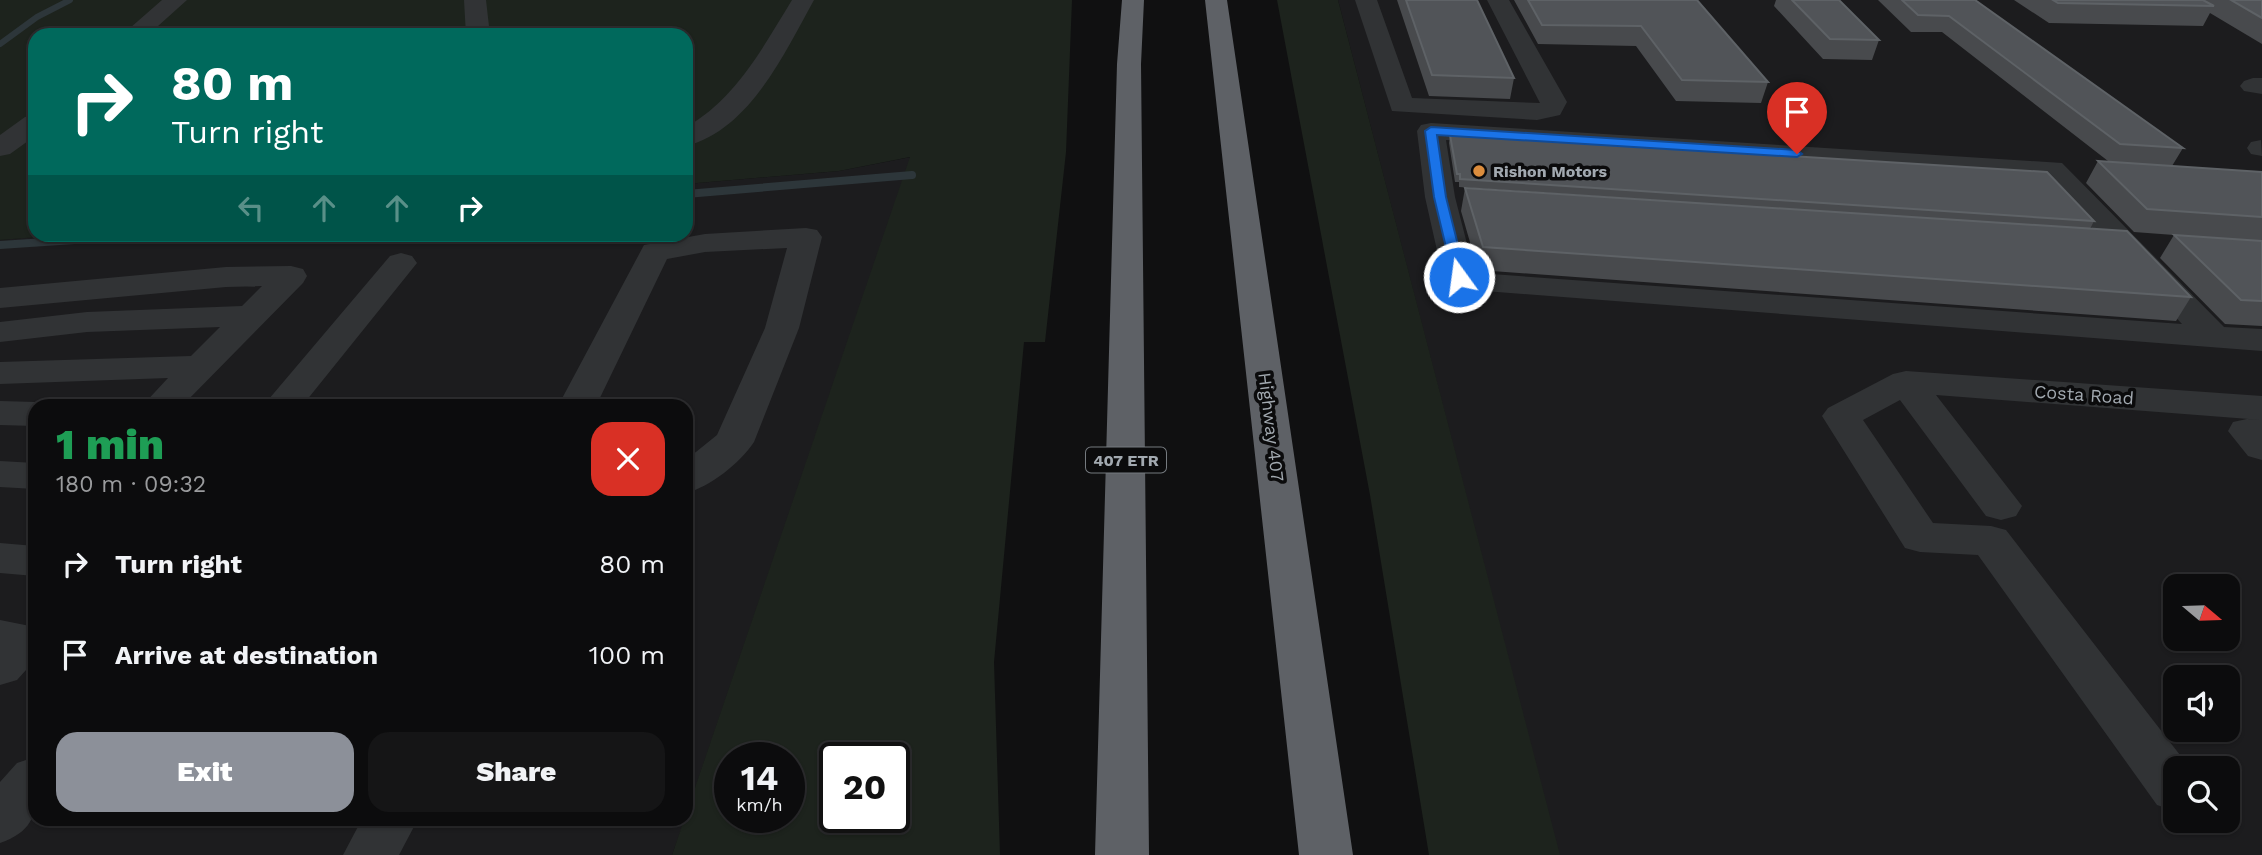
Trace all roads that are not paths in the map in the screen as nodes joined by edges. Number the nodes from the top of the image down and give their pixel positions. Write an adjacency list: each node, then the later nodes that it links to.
1 (176, 0): 10 (street)
2 (475, 0): 11 (street)
3 (803, 0): 15 (street)
4 (1115, 0): 12 (highway)
5 (1133, 0): 12 (highway, 407 ETR)
6 (1216, 0): 13 (highway, Highway 407)
7 (1240, 0): 13 (highway)
8 (1366, 0): 9 (street)
9 (1498, 0)
10 (142, 28)
11 (477, 28)
12 (1129, 64): 52 (highway, 407 ETR)
13 (1229, 98): 53 (highway, Highway 407)
14 (28, 128): 16 (street)
15 (693, 134)
16 (0, 148)
17 (2052, 169): 18 (street); 20 (street); 26 (street)
18 (2091, 172)
19 (2085, 241): 20 (street)
20 (2127, 244): 21 (street); 26 (street)
21 (2167, 247)
22 (401, 263): 32 (street)
23 (0, 298): 24 (street)
24 (251, 316): 25 (street); 28 (street)
25 (0, 332)
26 (2214, 337): 27 (street)
27 (2262, 340)
28 (202, 366): 29 (street); 31 (street)
29 (0, 373)
30 (1906, 382): 34 (street, Costa Road); 42 (street); 47 (street)
31 (168, 399)
32 (288, 399)
33 (581, 399): 40 (street)
34 (2262, 408)
35 (0, 413): 36 (street)
36 (28, 414)
37 (2262, 432): 38 (street)
38 (2262, 447)
39 (0, 474): 41 (street)
40 (693, 474)
41 (28, 476)
42 (2001, 506)
43 (0, 558): 44 (street)
44 (28, 560)
45 (0, 638): 46 (street)
46 (0, 667)
47 (2163, 773)
48 (28, 787): 49 (street)
49 (0, 820)
50 (387, 826): 51 (street)
51 (370, 855)
52 (1122, 855)
53 (1325, 855)

